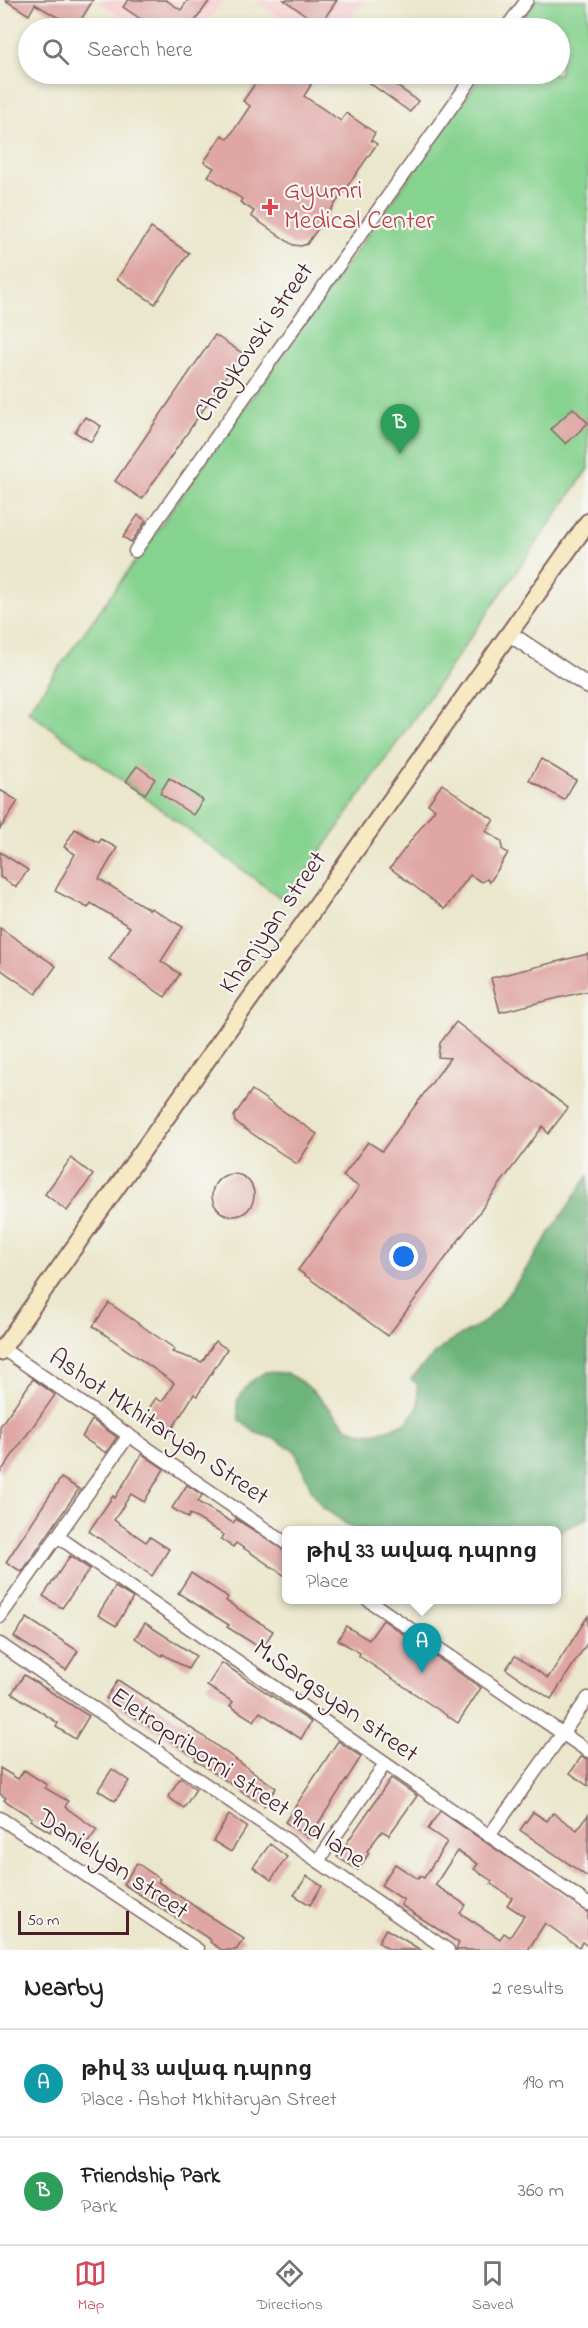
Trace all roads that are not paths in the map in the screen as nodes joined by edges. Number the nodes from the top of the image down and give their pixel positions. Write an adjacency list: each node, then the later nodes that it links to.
1 (527, 0): 2 (street)
2 (514, 18)
3 (468, 84): 5 (street, Chaykovski street)
4 (588, 522): 6 (main road, Khanjyan street)
5 (135, 551)
6 (510, 634): 7 (street); 8 (main road, Khanjyan street)
7 (588, 686)
8 (1, 1351): 9 (street, Ashot Mkhitaryan Street)
9 (129, 1435): 10 (street); 11 (street, Ashot Mkhitaryan Street)
10 (57, 1536): 13 (street); 18 (street, M.Sargsyan street)
11 (282, 1541)
12 (375, 1604): 16 (street)
13 (0, 1617)
14 (0, 1644): 21 (street, Eletropriborni street 9nd lane)
15 (588, 1698): 16 (street)
16 (564, 1734): 17 (street); 20 (street)
17 (588, 1751)
18 (385, 1764): 20 (street, M.Sargsyan street); 21 (street)
19 (0, 1818): 23 (street, Danielyan street)
20 (489, 1836): 22 (street, M.Sargsyan street)
21 (318, 1862): 24 (street, Eletropriborni street 9nd lane)
22 (588, 1904)
23 (198, 1950)
24 (448, 1950)

